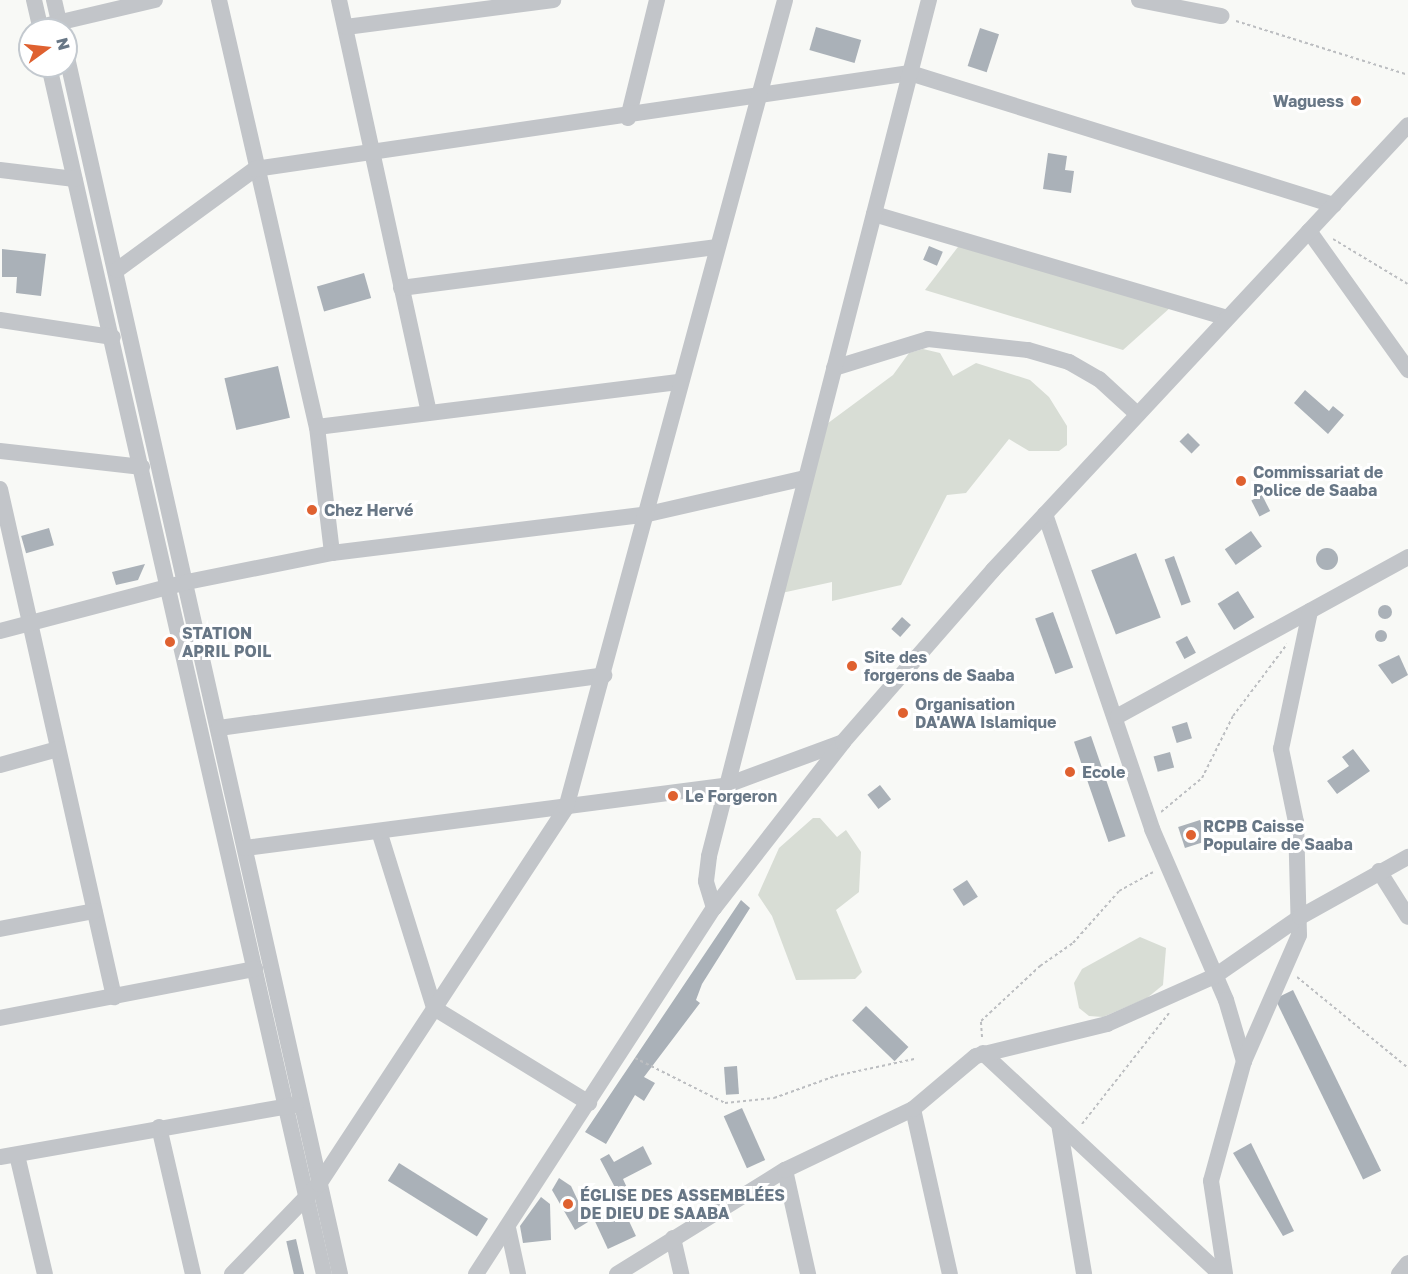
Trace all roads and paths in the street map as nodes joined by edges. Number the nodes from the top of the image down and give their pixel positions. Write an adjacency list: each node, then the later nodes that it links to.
1 (34, 0): 12 (street)
2 (54, 0): 13 (street)
3 (154, 0): 14 (street)
4 (219, 0): 25 (street)
5 (339, 0): 15 (street)
6 (553, 0): 15 (street)
7 (657, 0): 21 (street)
8 (785, 0): 20 (street)
9 (929, 0): 16 (street)
10 (1138, 0): 11 (street)
11 (1221, 16): 17 (path)
12 (38, 18)
13 (58, 18)
14 (78, 22)
15 (345, 27): 23 (street)
16 (910, 74): 20 (street); 27 (street); 28 (street)
17 (1408, 75)
18 (52, 78): 26 (street)
19 (72, 78): 31 (street)
20 (760, 97): 21 (street); 30 (street)
21 (628, 118): 23 (street)
22 (1408, 125): 27 (street)
23 (370, 152): 25 (street); 33 (street)
24 (0, 170): 26 (street)
25 (255, 170): 31 (street); 42 (street)
26 (74, 179): 36 (street)
27 (1334, 204): 29 (street)
28 (874, 214): 34 (street); 37 (street)
29 (1311, 229): 32 (path); 34 (street); 38 (street)
30 (717, 248): 33 (street); 39 (street)
31 (117, 270): 51 (street)
32 (1408, 284)
33 (401, 288): 40 (street)
34 (1227, 318): 41 (street)
35 (0, 320): 36 (street)
36 (113, 337): 44 (street)
37 (834, 368): 41 (street); 45 (street)
38 (1408, 370)
39 (678, 382): 40 (street); 47 (street)
40 (429, 412): 42 (street)
41 (1137, 414): 48 (street)
42 (317, 427): 49 (street)
43 (0, 451): 44 (street)
44 (142, 467): 52 (street)
45 (805, 478): 47 (street); 62 (street)
46 (0, 489): 54 (street)
47 (648, 514): 49 (street); 56 (street)
48 (1045, 514): 57 (street); 59 (street)
49 (332, 553): 51 (street)
50 (1408, 557): 53 (street)
51 (187, 582): 52 (street); 58 (street)
52 (170, 587): 54 (street); 75 (street)
53 (1311, 619): 57 (street); 64 (path); 72 (street)
54 (31, 623): 55 (street); 60 (street)
55 (0, 631)
56 (604, 675): 58 (street); 63 (street)
57 (1118, 716): 64 (street)
58 (219, 728): 66 (street)
59 (843, 741): 62 (street); 70 (street)
60 (58, 749): 61 (street); 71 (street)
61 (0, 765)
62 (727, 785): 63 (street); 70 (street)
63 (566, 808): 65 (street); 79 (street)
64 (1152, 829): 77 (street)
65 (379, 831): 66 (street); 79 (street)
66 (245, 848): 88 (street)
67 (1408, 857): 69 (street)
68 (1154, 870): 83 (path)
69 (1379, 872): 72 (street); 73 (street)
70 (714, 908): 82 (street)
71 (94, 911): 74 (street); 78 (street)
72 (1300, 917): 76 (street); 77 (street)
73 (1408, 917)
74 (0, 929)
75 (255, 969): 78 (street); 88 (street)
76 (1285, 969): 85 (street); 86 (path)
77 (1215, 976): 83 (street); 85 (street)
78 (114, 997): 81 (street)
79 (434, 1008): 87 (street); 96 (street)
80 (1172, 1010): 92 (path)
81 (0, 1018)
82 (622, 1050): 84 (path); 87 (street)
83 (983, 1053): 89 (street); 90 (street)
84 (914, 1059)
85 (1244, 1061): 114 (street)
86 (1408, 1068)
87 (588, 1103): 98 (street)
88 (294, 1105): 91 (street); 96 (street); 97 (street)
89 (913, 1109): 95 (street); 111 (street)
90 (1059, 1124): 92 (street); 112 (street)
91 (159, 1127): 93 (street); 102 (street)
92 (1074, 1138): 113 (street)
93 (17, 1155): 94 (street); 101 (street)
94 (0, 1157)
95 (785, 1170): 99 (street); 110 (street)
96 (319, 1184): 97 (street); 105 (street)
97 (307, 1200): 103 (street); 104 (street)
98 (508, 1228): 106 (street); 107 (street)
99 (673, 1238): 108 (street); 109 (street)
100 (1408, 1263): 115 (street)
101 (45, 1274)
102 (193, 1274)
103 (232, 1274)
104 (324, 1274)
105 (340, 1274)
106 (476, 1274)
107 (518, 1274)
108 (617, 1274)
109 (681, 1274)
110 (808, 1274)
111 (950, 1274)
112 (1084, 1274)
113 (1220, 1274)
114 (1225, 1274)
115 (1399, 1274)

